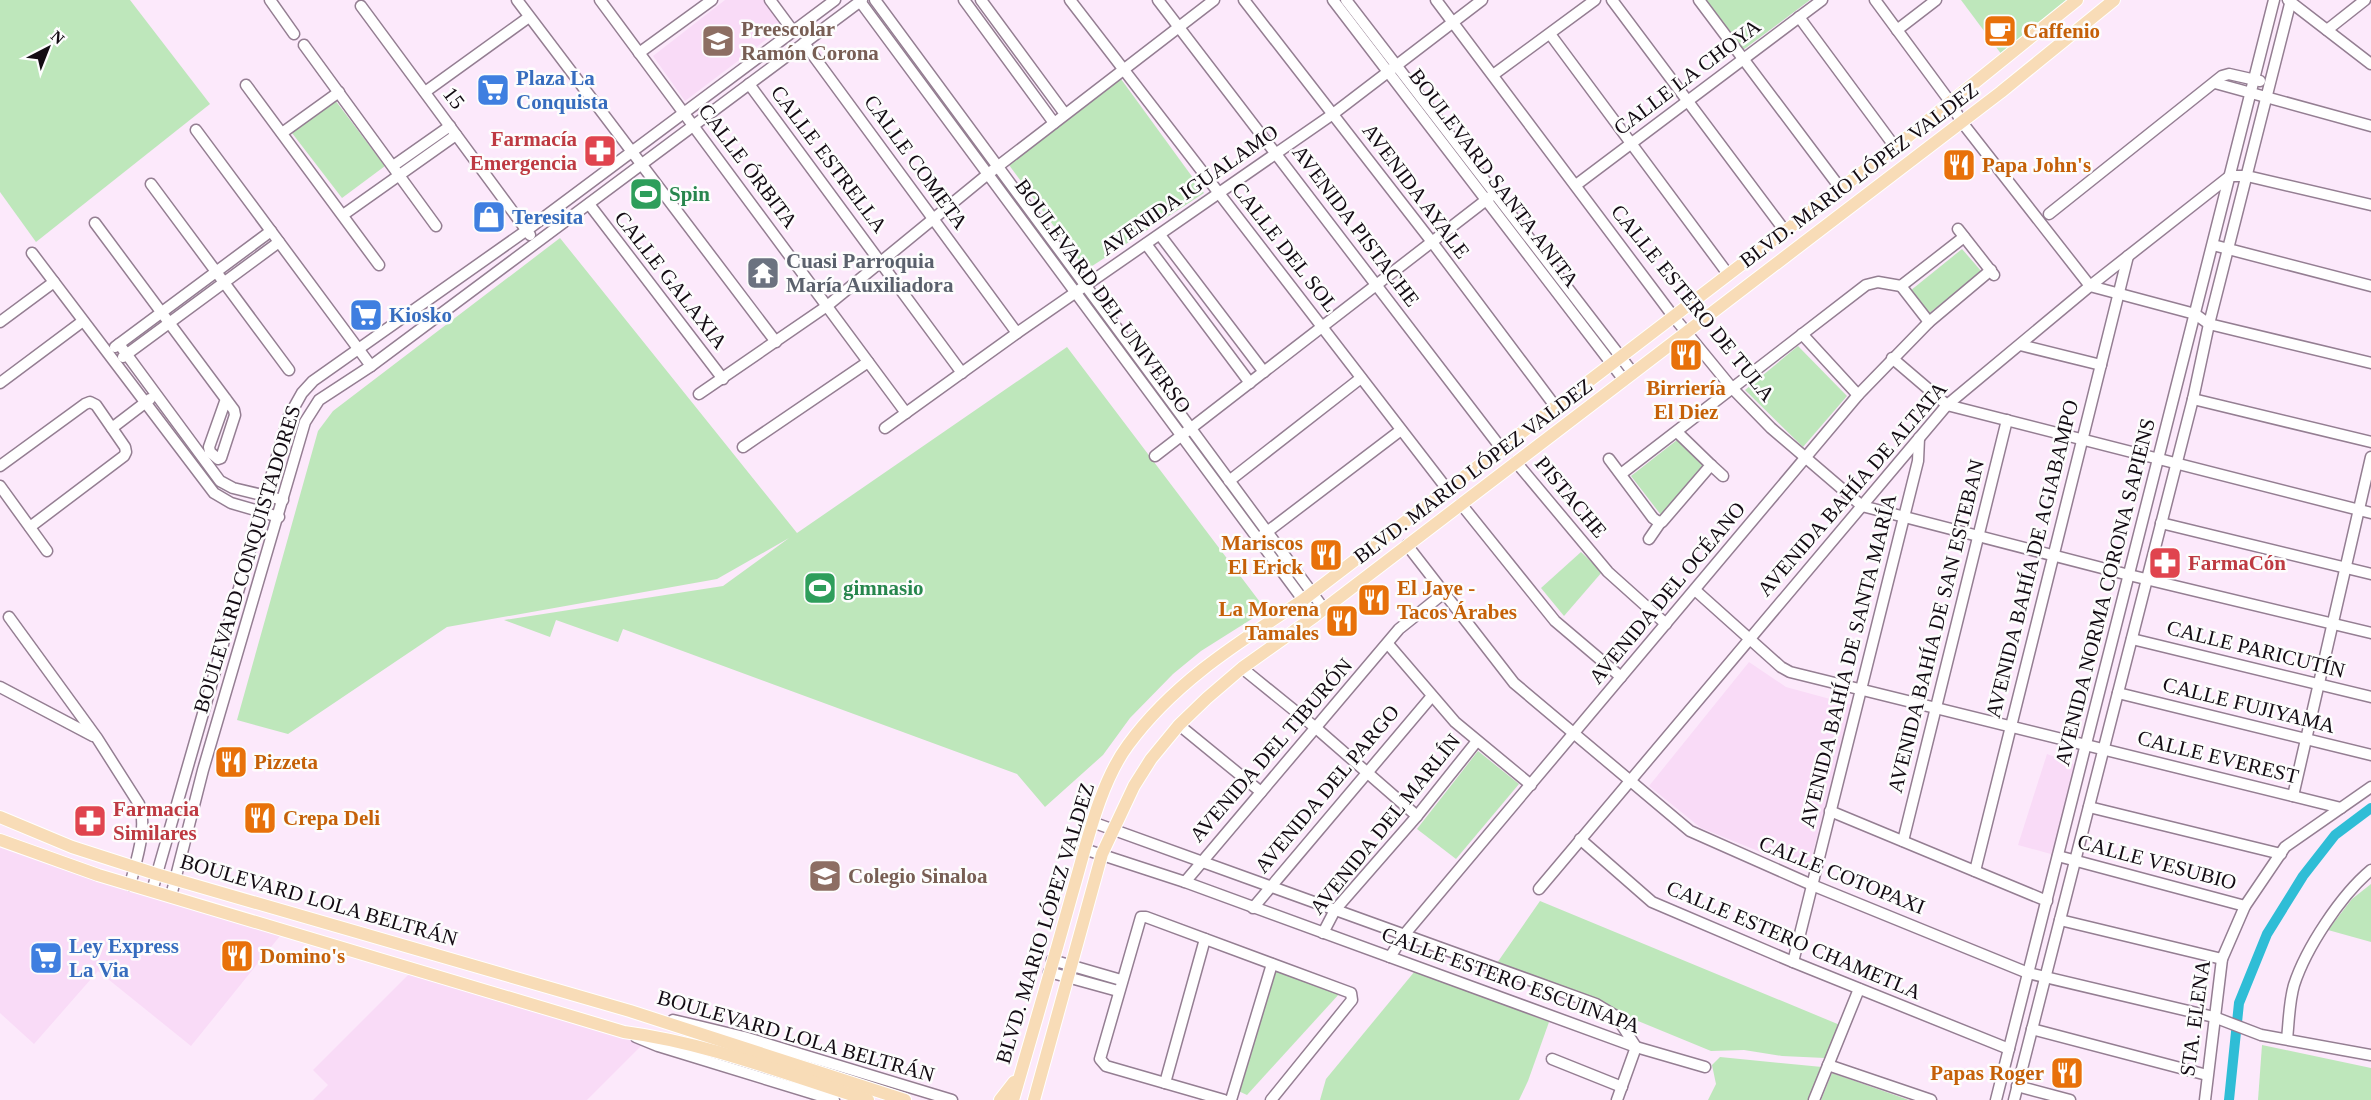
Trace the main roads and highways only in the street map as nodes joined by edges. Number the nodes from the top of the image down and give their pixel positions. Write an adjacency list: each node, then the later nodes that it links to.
1 (2077, 0): 5 (main road, BLVD. MARIO LÓPEZ VALDEZ)
2 (2114, 0): 6 (main road, BLVD. MARIO LÓPEZ VALDEZ)
3 (0, 817): 8 (main road, BOULEVARD LOLA BELTRÁN)
4 (0, 840): 7 (main road, BOULEVARD LOLA BELTRÁN)
5 (1020, 1074): 9 (main road); 10 (main road, BLVD. MARIO LÓPEZ VALDEZ)
6 (1038, 1084): 11 (main road, BLVD. MARIO LÓPEZ VALDEZ); 12 (main road)
7 (868, 1100)
8 (905, 1100)
9 (1000, 1100)
10 (1013, 1100)
11 (1034, 1100)
12 (1042, 1100)

